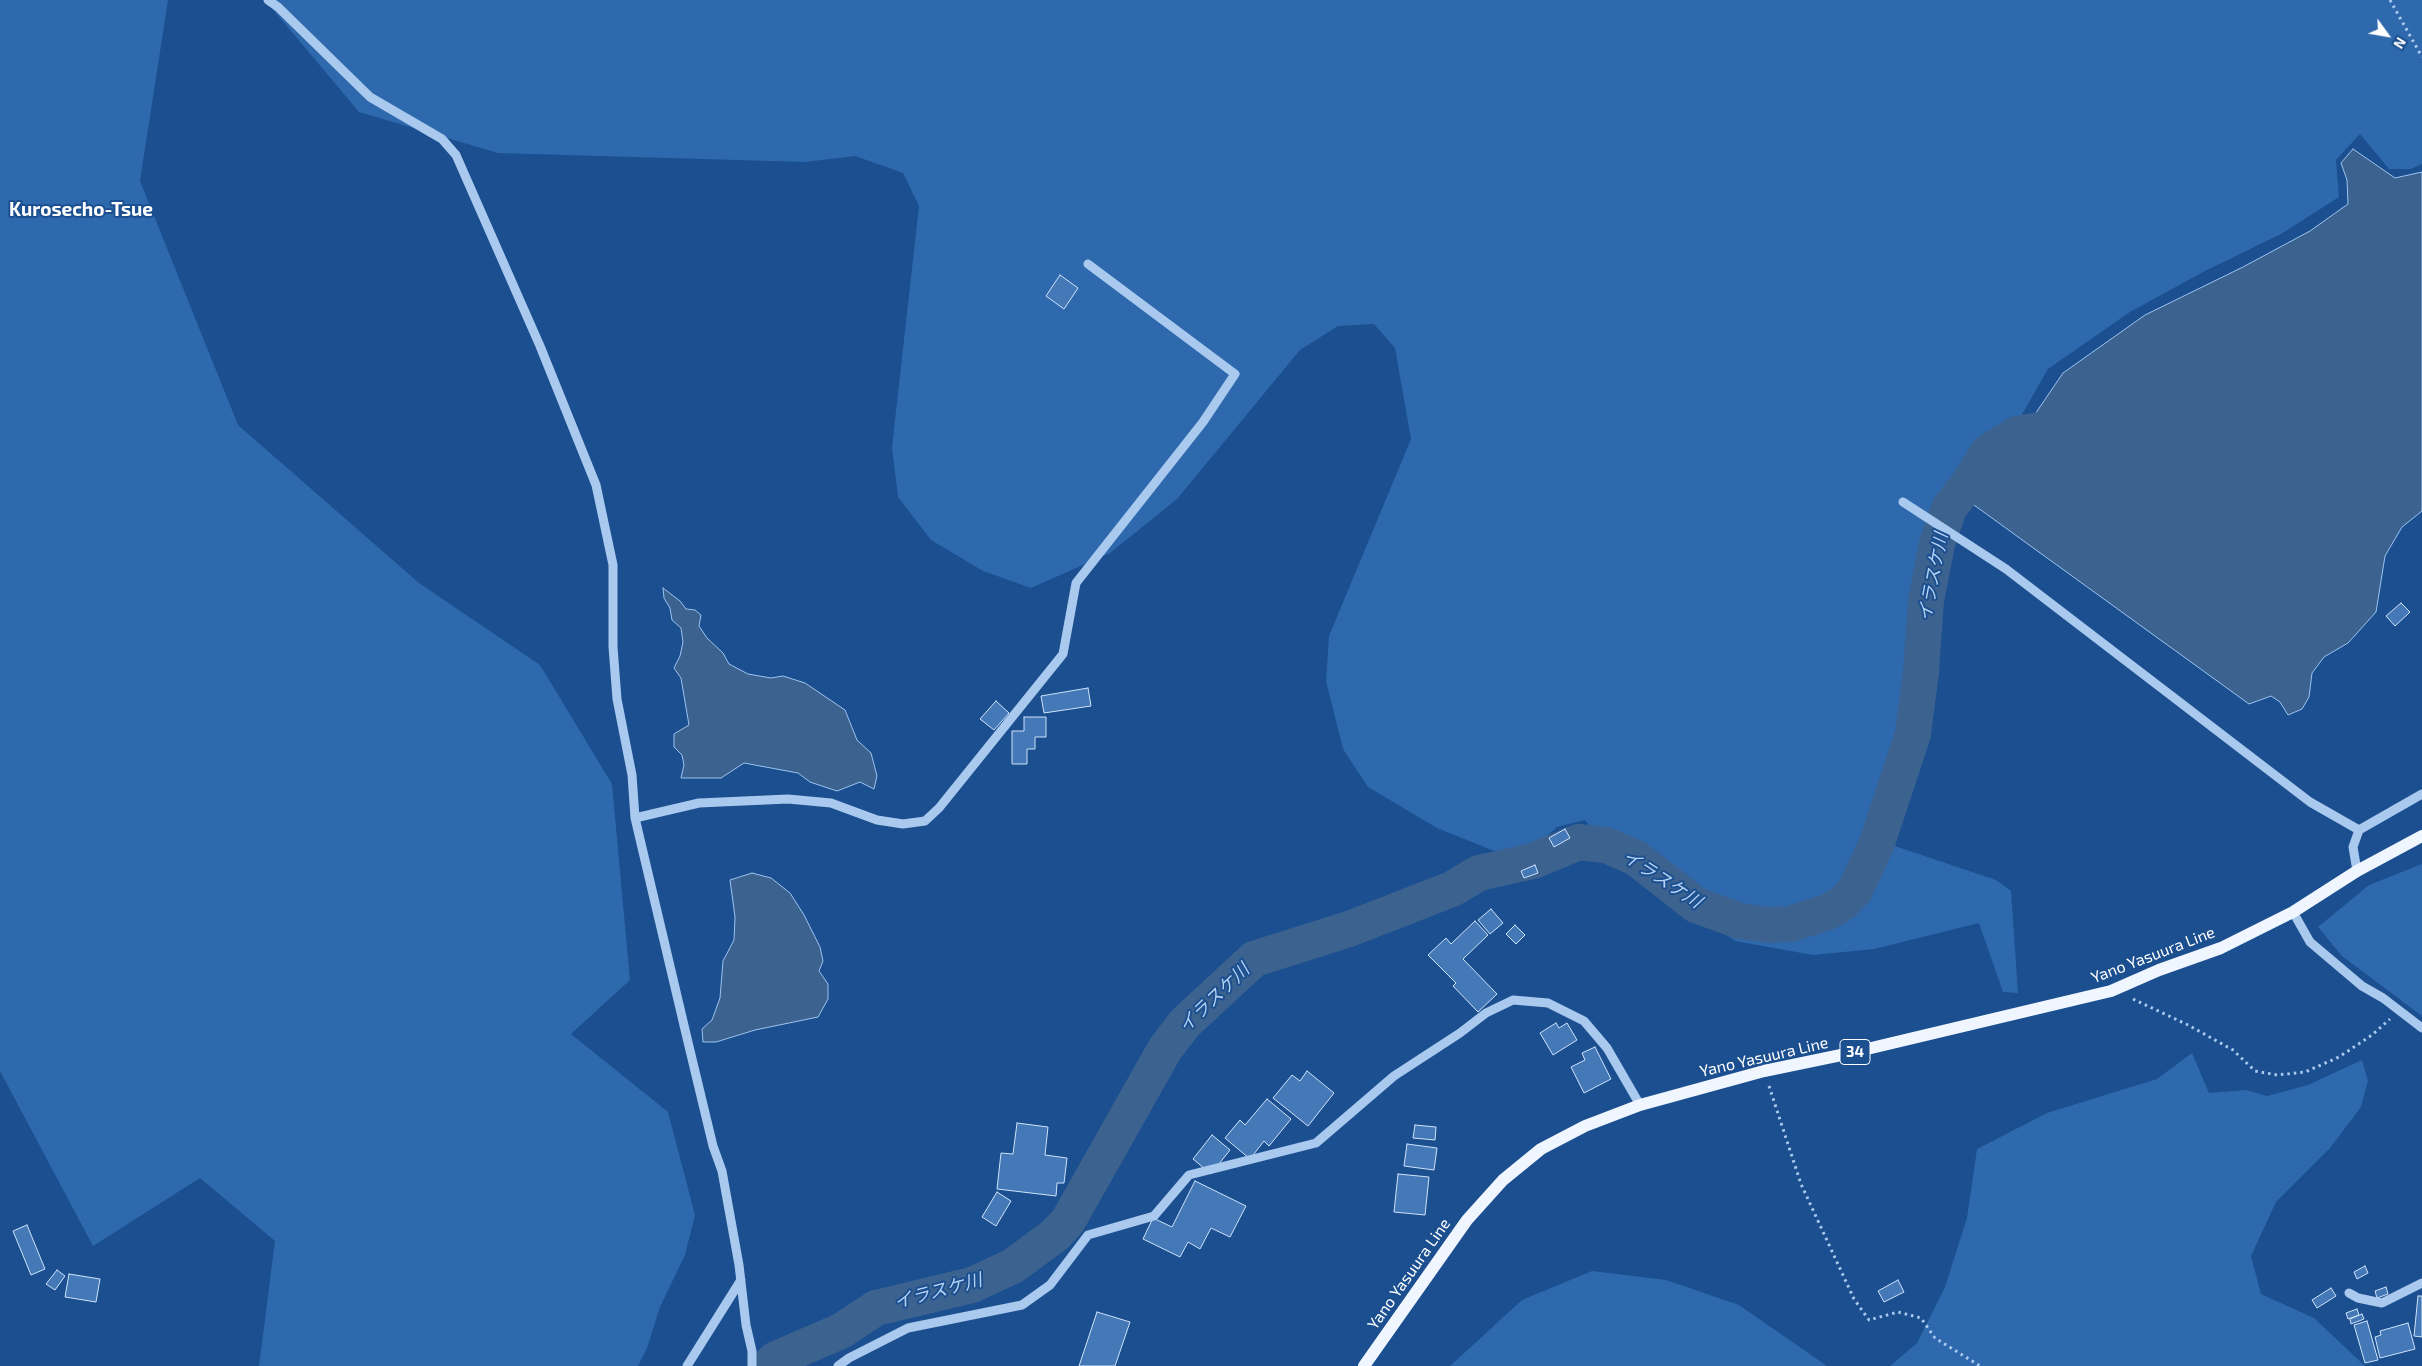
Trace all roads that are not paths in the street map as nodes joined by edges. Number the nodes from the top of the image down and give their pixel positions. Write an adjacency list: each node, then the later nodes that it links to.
1 (268, 0): 5 (street)
2 (1088, 264): 5 (street)
3 (1903, 502): 6 (street)
4 (2422, 794): 6 (street)
5 (636, 818): 12 (street)
6 (2359, 830): 8 (street)
7 (2422, 836): 8 (main road, Yano Yasuura Line / 34)
8 (2357, 871): 9 (main road, Yano Yasuura Line / 34)
9 (2293, 912): 10 (street); 11 (main road, Yano Yasuura Line / 34)
10 (2422, 1028)
11 (1640, 1105): 17 (street); 18 (main road, Yano Yasuura Line / 34)
12 (741, 1280): 15 (street); 16 (street)
13 (2422, 1283): 14 (street)
14 (2349, 1293)
15 (687, 1366)
16 (752, 1366)
17 (838, 1366)
18 (1364, 1366)

